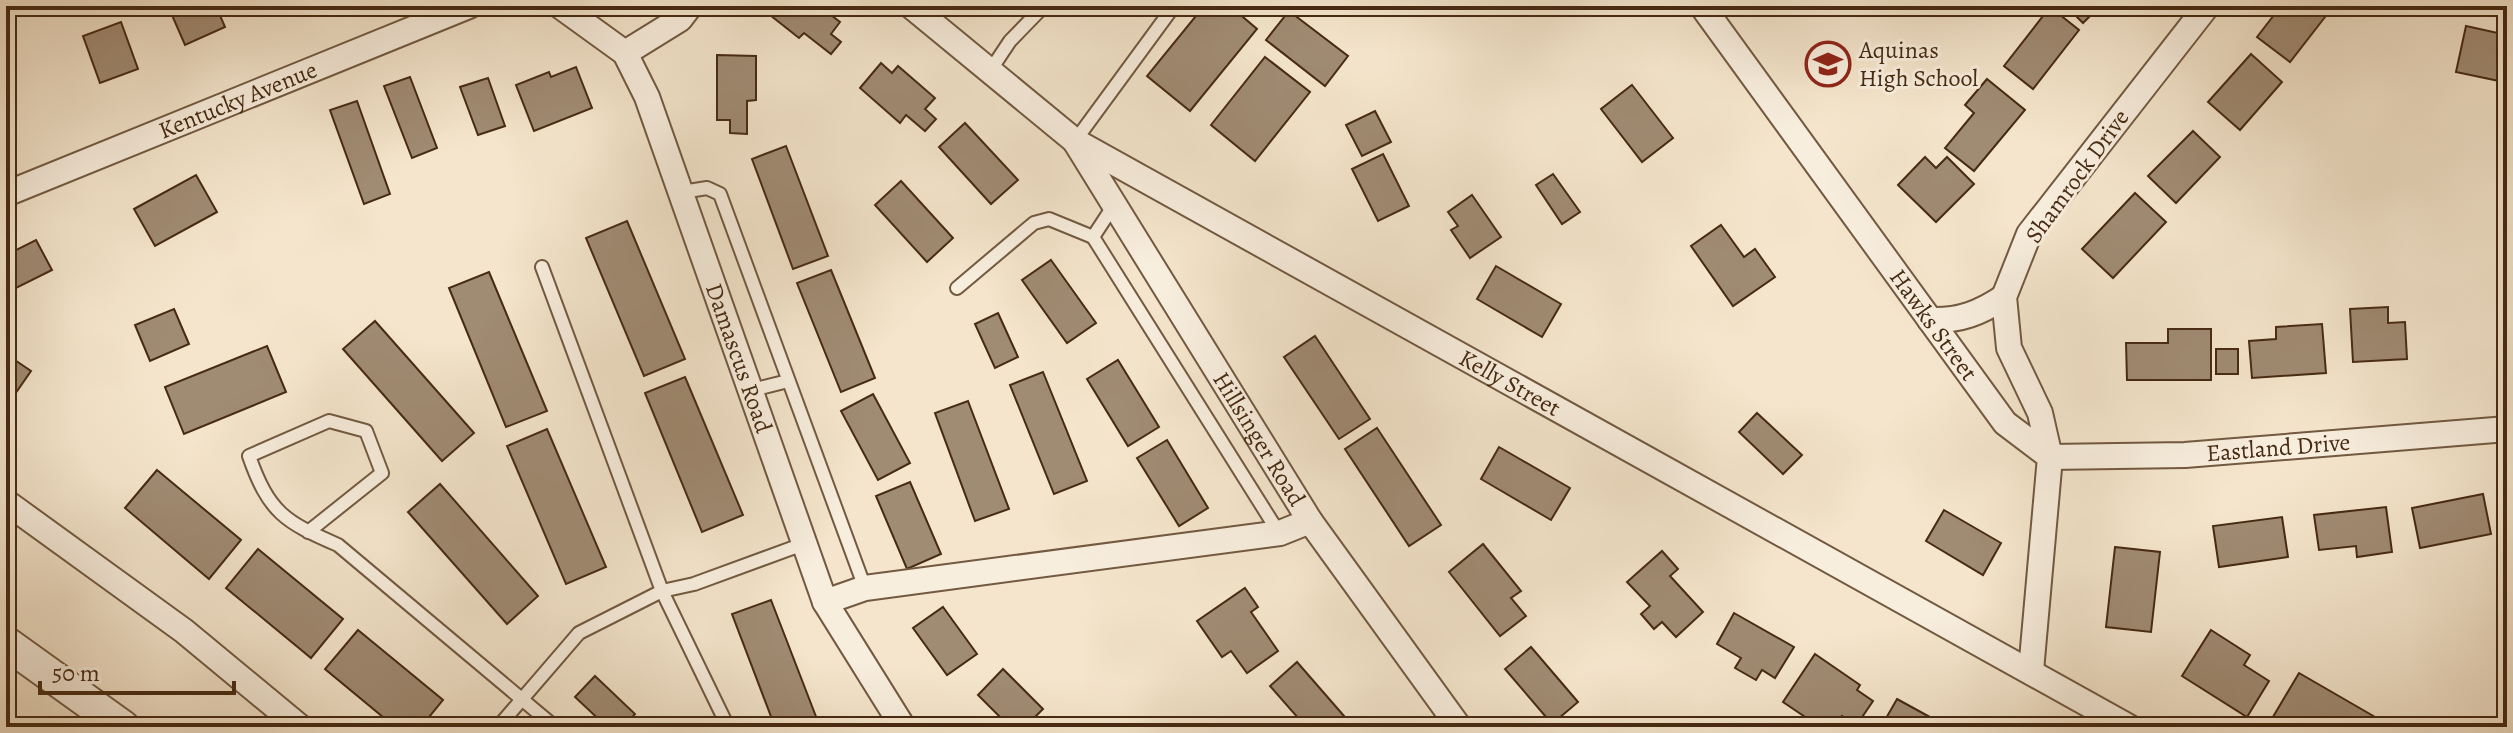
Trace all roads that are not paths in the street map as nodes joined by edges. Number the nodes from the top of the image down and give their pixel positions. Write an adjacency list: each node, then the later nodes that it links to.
1 (469, 6): 13 (street, Kentucky Avenue)
2 (560, 6): 9 (street, Damascus Road)
3 (690, 6): 9 (street)
4 (911, 6): 10 (street, Kelly Street)
5 (1044, 6): 10 (lane)
6 (1174, 6): 11 (lane)
7 (1702, 6): 19 (street, Hawks Street)
8 (2207, 6): 18 (street, Shamrock Drive)
9 (625, 53): 12 (street, Damascus Road)
10 (990, 71): 11 (street, Kelly Street)
11 (1075, 141): 14 (street, Hillsinger Road); 33 (street, Kelly Street)
12 (682, 192): 20 (lane); 21 (street, Damascus Road)
13 (6, 194)
14 (1114, 205): 15 (lane); 25 (street, Hillsinger Road)
15 (1093, 237): 17 (lane); 27 (lane)
16 (542, 267): 30 (lane)
17 (957, 288)
18 (2004, 297): 19 (street); 23 (street, Shamrock Drive)
19 (1930, 320): 23 (street, Hawks Street)
20 (788, 381): 21 (lane); 29 (lane)
21 (752, 390): 28 (street, Damascus Road)
22 (2507, 429): 23 (street, Eastland Drive)
23 (2050, 457): 33 (street)
24 (6, 502): 36 (street)
25 (1310, 521): 27 (street); 41 (street, Hillsinger Road)
26 (308, 532): 26 (lane); 34 (lane)
27 (1280, 533): 29 (street)
28 (806, 543): 30 (lane); 31 (street, Damascus Road)
29 (865, 588): 31 (street)
30 (662, 591): 34 (lane); 39 (lane)
31 (825, 602): 40 (street, Damascus Road)
32 (6, 643): 35 (street)
33 (2031, 671): 42 (street, Kelly Street)
34 (522, 697): 37 (lane); 38 (lane)
35 (123, 727)
36 (300, 727)
37 (498, 727)
38 (555, 727)
39 (728, 727)
40 (903, 727)
41 (1459, 727)
42 (2129, 727)

